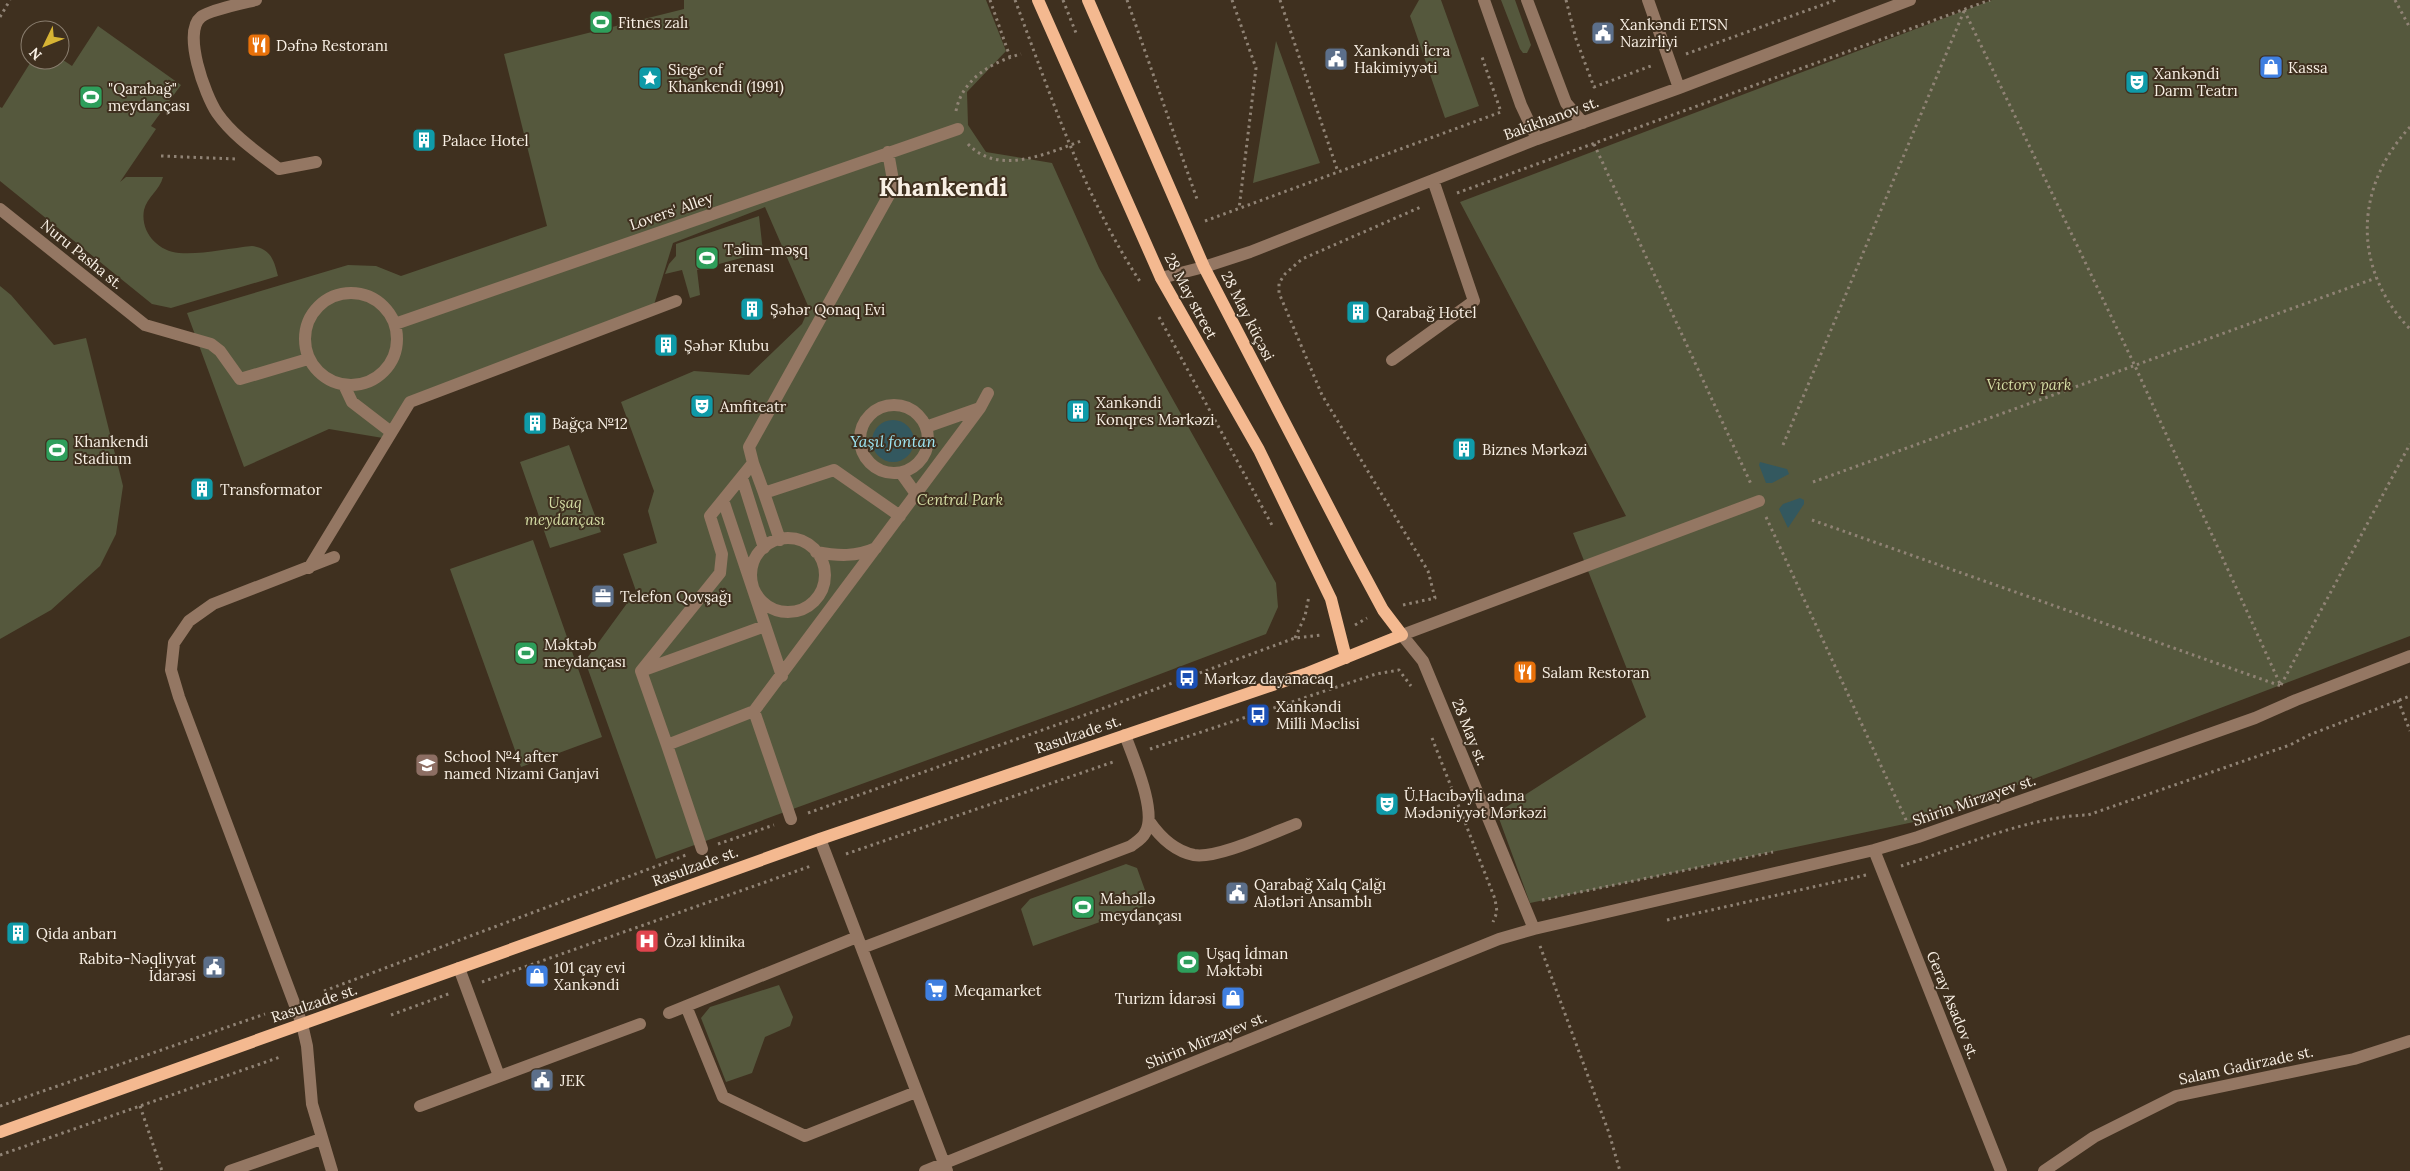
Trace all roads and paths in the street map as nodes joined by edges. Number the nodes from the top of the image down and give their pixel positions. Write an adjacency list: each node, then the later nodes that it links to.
1 (10, 0): 17 (path)
2 (256, 0): 30 (street)
3 (990, 0): 21 (path)
4 (1015, 0): 43 (path)
5 (1038, 0): 41 (main road, 28 May street)
6 (1088, 0): 39 (main road, 28 May küçəsi)
7 (1127, 0): 38 (path)
8 (1232, 0): 37 (path)
9 (1280, 0): 33 (path)
10 (1484, 0): 26 (street)
11 (1527, 0): 23 (street)
12 (1648, 0): 22 (street)
13 (1910, 0): 22 (street, Bakikhanov st.)
14 (1990, 0): 16 (path)
15 (2395, 0): 18 (path)
16 (1964, 10): 27 (path); 50 (path); 57 (path)
17 (0, 17)
18 (2410, 28)
19 (1021, 54): 21 (path)
20 (1482, 56): 33 (path)
21 (1010, 57): 25 (path)
22 (1679, 88): 23 (street, Bakikhanov st.)
23 (1583, 123): 26 (street, Bakikhanov st.)
24 (2410, 127): 42 (path)
25 (958, 130): 28 (path); 29 (street, Lovers' Alley)
26 (1537, 140): 34 (street, Bakikhanov st.)
27 (1594, 144): 35 (path); 65 (path)
28 (1054, 150)
29 (888, 152): 46 (street, Lovers' Alley); 58 (street)
30 (259, 153): 31 (path); 32 (street)
31 (161, 156)
32 (316, 162)
33 (1338, 172): 37 (path)
34 (1432, 180): 35 (street); 40 (street, Bakikhanov st.)
35 (1439, 200): 49 (street); 77 (path)
36 (0, 209): 48 (street, Nuru Pasha st.)
37 (1239, 209): 38 (path)
38 (1205, 221): 39 (path)
39 (1186, 228): 40 (main road, 28 May küçəsi)
40 (1204, 267): 41 (street, Bakikhanov st.); 79 (main road, 28 May küçəsi)
41 (1161, 278): 82 (main road, 28 May street)
42 (2376, 278): 47 (path); 50 (path)
43 (1142, 286)
44 (676, 301): 55 (street)
45 (1156, 311): 68 (path)
46 (395, 324): 48 (street); 51 (street)
47 (2410, 329)
48 (308, 359): 51 (street)
49 (1392, 360)
50 (2135, 366): 61 (path); 86 (path)
51 (344, 384): 55 (street)
52 (988, 393): 53 (street)
53 (980, 408): 54 (street); 63 (street)
54 (926, 427): 59 (street); 59 (street)
55 (391, 432): 74 (street)
56 (2410, 444): 86 (path)
57 (1783, 445)
58 (753, 463): 60 (street); 62 (street)
59 (901, 473): 63 (street)
60 (742, 478): 64 (street); 70 (street)
61 (1813, 482)
62 (764, 493): 66 (street); 69 (street)
63 (916, 494): 66 (street)
64 (723, 500): 75 (street); 83 (street)
65 (1759, 502): 79 (street); 100 (path)
66 (900, 516): 71 (street)
67 (1812, 520): 86 (path)
68 (1277, 534)
69 (780, 540): 70 (street); 72 (street)
70 (764, 548): 75 (street)
71 (876, 548): 72 (street); 84 (street)
72 (816, 552): 75 (street)
73 (334, 557): 74 (street)
74 (308, 568): 114 (street)
75 (752, 587): 78 (street)
76 (1310, 594): 80 (path)
77 (1434, 598)
78 (765, 626): 83 (street); 84 (street)
79 (1402, 635): 82 (main road, Rasulzade st.); 107 (street, 28 May st.)
80 (1295, 638)
81 (2410, 656): 105 (street, Shirin Mirzayev st.)
82 (1346, 658): 94 (main road, Rasulzade st.)
83 (641, 671): 95 (street)
84 (782, 676): 91 (street)
85 (2290, 683): 86 (path)
86 (2281, 686): 88 (path)
87 (1412, 687): 89 (path)
88 (2272, 690)
89 (1312, 696)
90 (2398, 700): 92 (path)
91 (754, 711): 95 (street); 96 (street)
92 (2410, 732)
93 (1430, 733): 108 (path)
94 (1125, 735): 97 (street); 102 (main road, Rasulzade st.)
95 (667, 745): 103 (street)
96 (791, 819)
97 (1149, 821): 99 (street); 109 (street)
98 (1914, 822): 100 (path)
99 (1296, 824)
100 (1908, 824): 101 (path)
101 (1898, 826)
102 (820, 839): 109 (street); 110 (main road, Rasulzade st.)
103 (702, 849)
104 (1782, 850): 106 (path)
105 (1874, 850): 107 (street, Shirin Mirzayev st.); 125 (street, Geray Asadov st.)
106 (1540, 901)
107 (1534, 929): 108 (street, Shirin Mirzayev st.); 132 (path)
108 (1499, 939): 127 (street, Shirin Mirzayev st.)
109 (859, 943): 111 (street); 119 (street)
110 (459, 968): 114 (main road, Rasulzade st.); 118 (street)
111 (686, 1006): 112 (street); 119 (street)
112 (669, 1012)
113 (265, 1014): 120 (path)
114 (302, 1024): 123 (main road, Rasulzade st.); 124 (street)
115 (640, 1024): 118 (street)
116 (2410, 1041): 135 (street, Salam Gadirzade st.)
117 (280, 1057): 121 (path)
118 (499, 1076): 122 (street)
119 (916, 1092): 127 (street)
120 (0, 1106)
121 (140, 1106): 126 (path); 128 (path)
122 (420, 1106)
123 (0, 1132)
124 (321, 1139): 129 (street); 130 (street)
125 (1992, 1149): 133 (street); 134 (street, Geray Asadov st.)
126 (0, 1156)
127 (945, 1167): 131 (street, Shirin Mirzayev st.)
128 (162, 1171)
129 (230, 1171)
130 (332, 1171)
131 (924, 1171)
132 (1620, 1171)
133 (1993, 1171)
134 (2001, 1171)
135 (2044, 1171)

